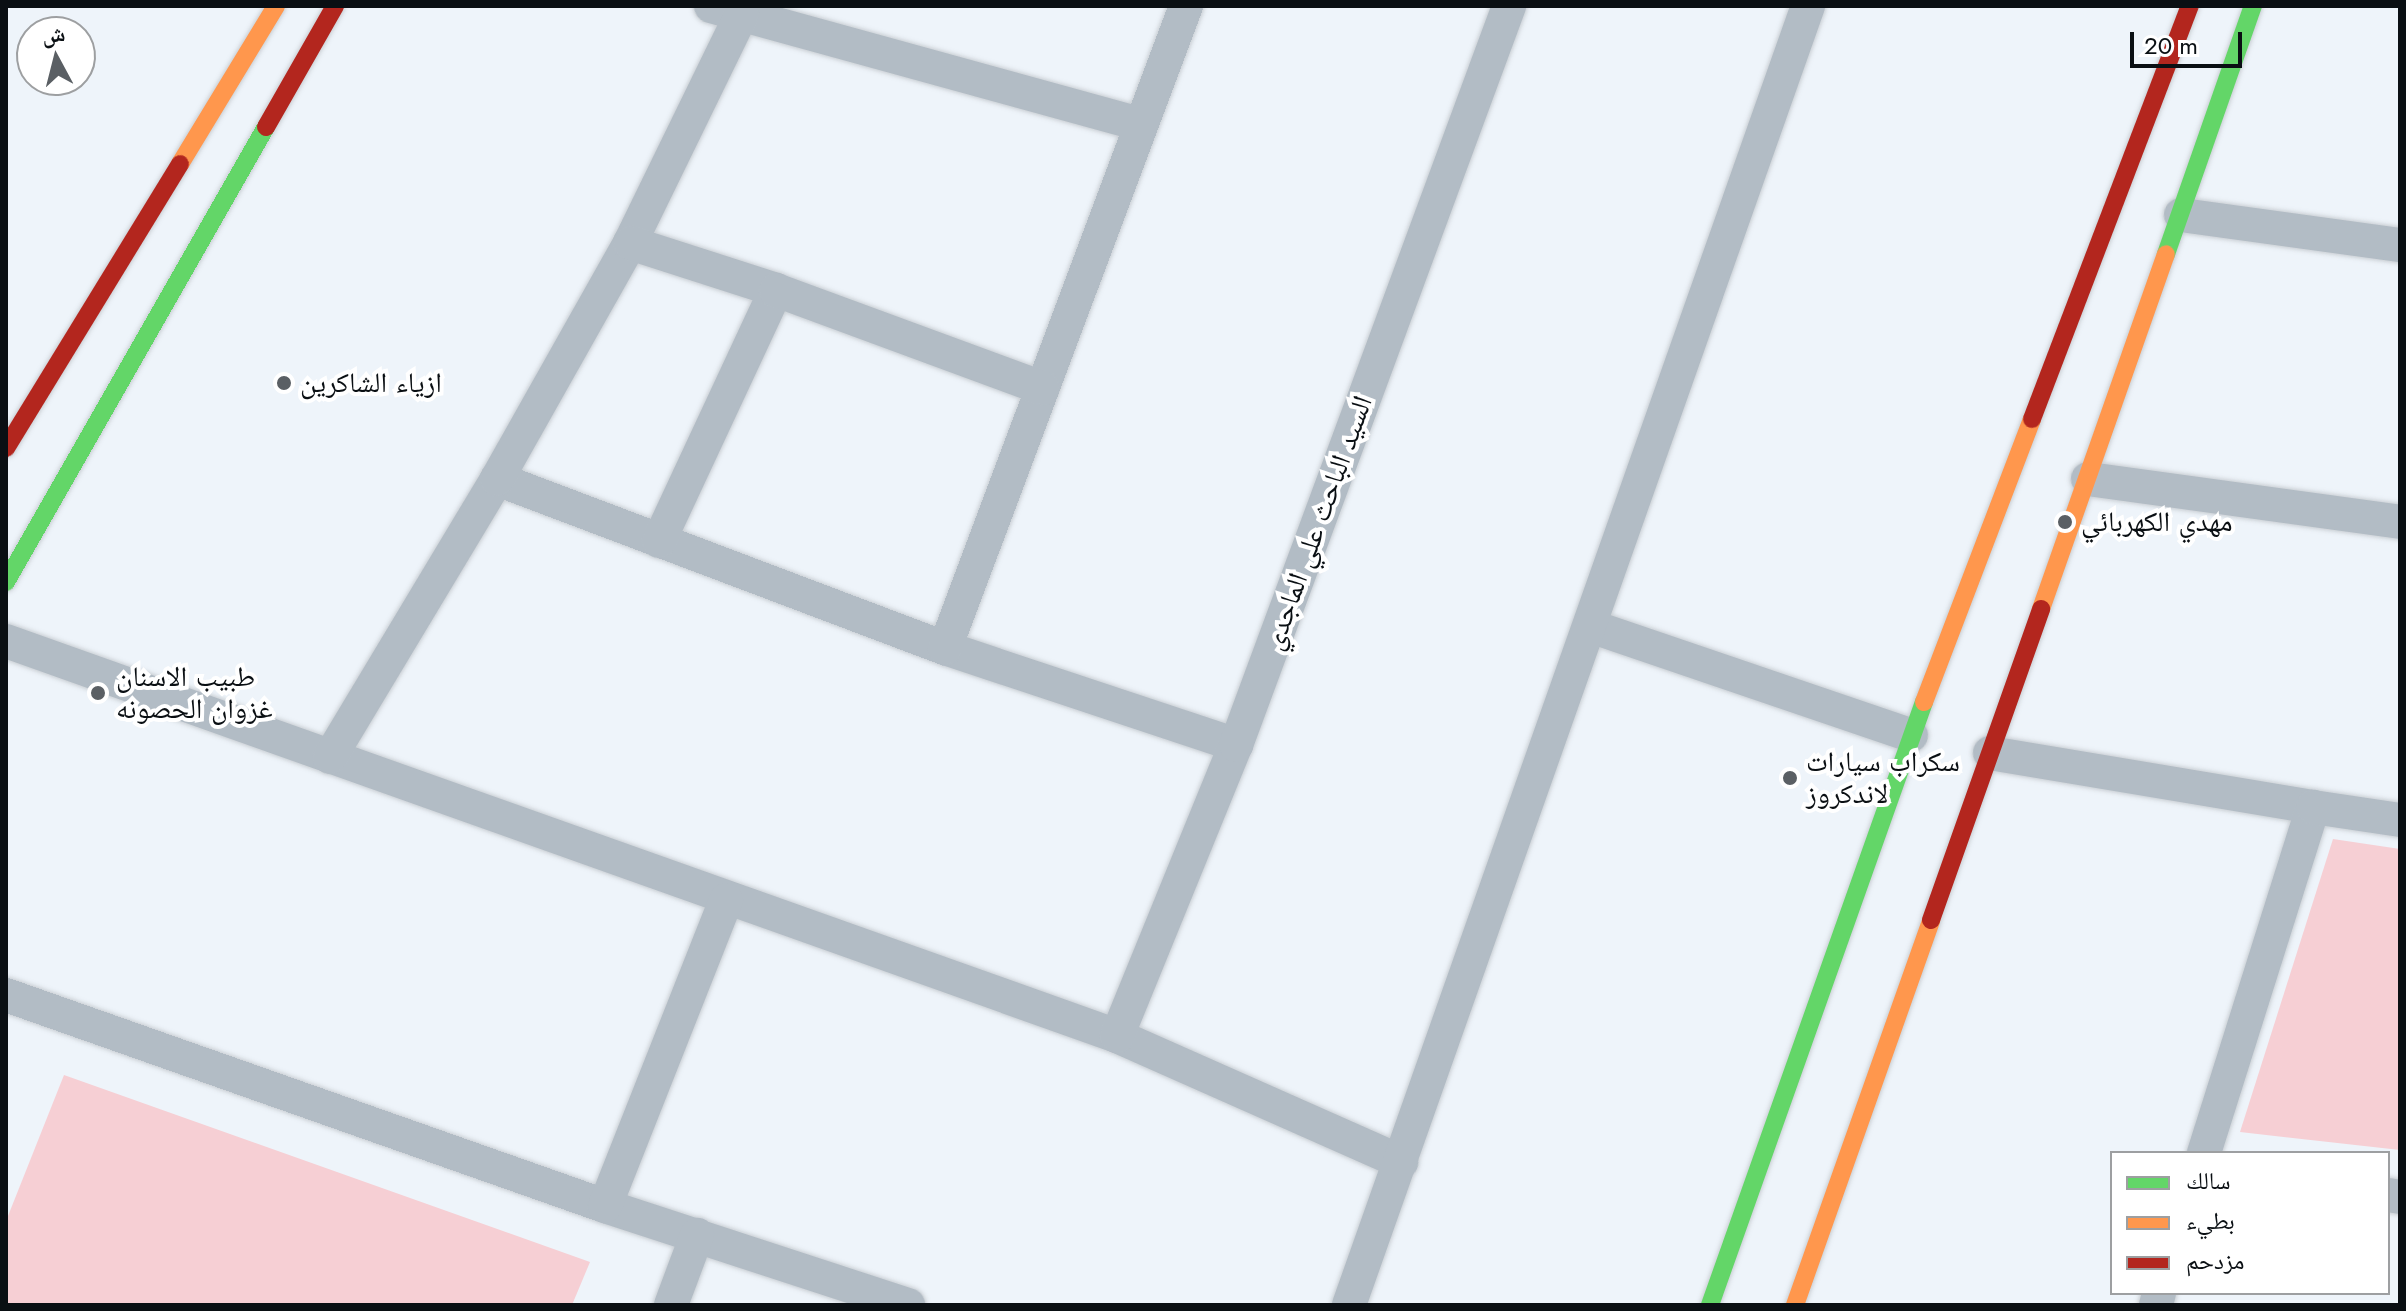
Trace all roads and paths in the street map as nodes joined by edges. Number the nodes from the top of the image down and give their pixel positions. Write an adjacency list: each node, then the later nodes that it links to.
1 (276, 6): 15 (street)
2 (335, 6): 20 (street)
3 (1186, 6): 9 (street)
4 (1509, 6): 25 (street, السيد الباحث علي الماجدي)
5 (1808, 6): 21 (street)
6 (2190, 6): 24 (street)
7 (2253, 6): 10 (street)
8 (726, 11): 9 (street); 11 (street)
9 (1139, 124): 14 (street)
10 (2181, 215): 12 (street); 17 (street)
11 (630, 243): 13 (street); 16 (street)
12 (2400, 245)
13 (776, 290): 14 (street); 19 (street)
14 (1043, 388): 23 (street)
15 (6, 448)
16 (497, 479): 19 (street); 27 (street)
17 (2088, 479): 18 (street); 26 (street)
18 (2400, 522)
19 (659, 541): 23 (street)
20 (6, 582)
21 (1590, 626): 24 (street); 34 (street)
22 (6, 641): 27 (street)
23 (945, 648): 25 (street)
24 (1911, 735): 40 (street)
25 (1236, 745): 32 (street, السيد الباحث علي الماجدي)
26 (1990, 753): 28 (street); 41 (street)
27 (330, 757): 30 (street)
28 (2313, 807): 29 (street); 33 (street)
29 (2400, 820)
30 (726, 900): 32 (street); 35 (street)
31 (6, 995): 35 (street)
32 (1117, 1036): 34 (street)
33 (2205, 1151)
34 (1401, 1162): 39 (street)
35 (605, 1206): 36 (street)
36 (697, 1235): 37 (street); 38 (street)
37 (671, 1305)
38 (908, 1305)
39 (1349, 1305)
40 (1710, 1305)
41 (1795, 1305)

